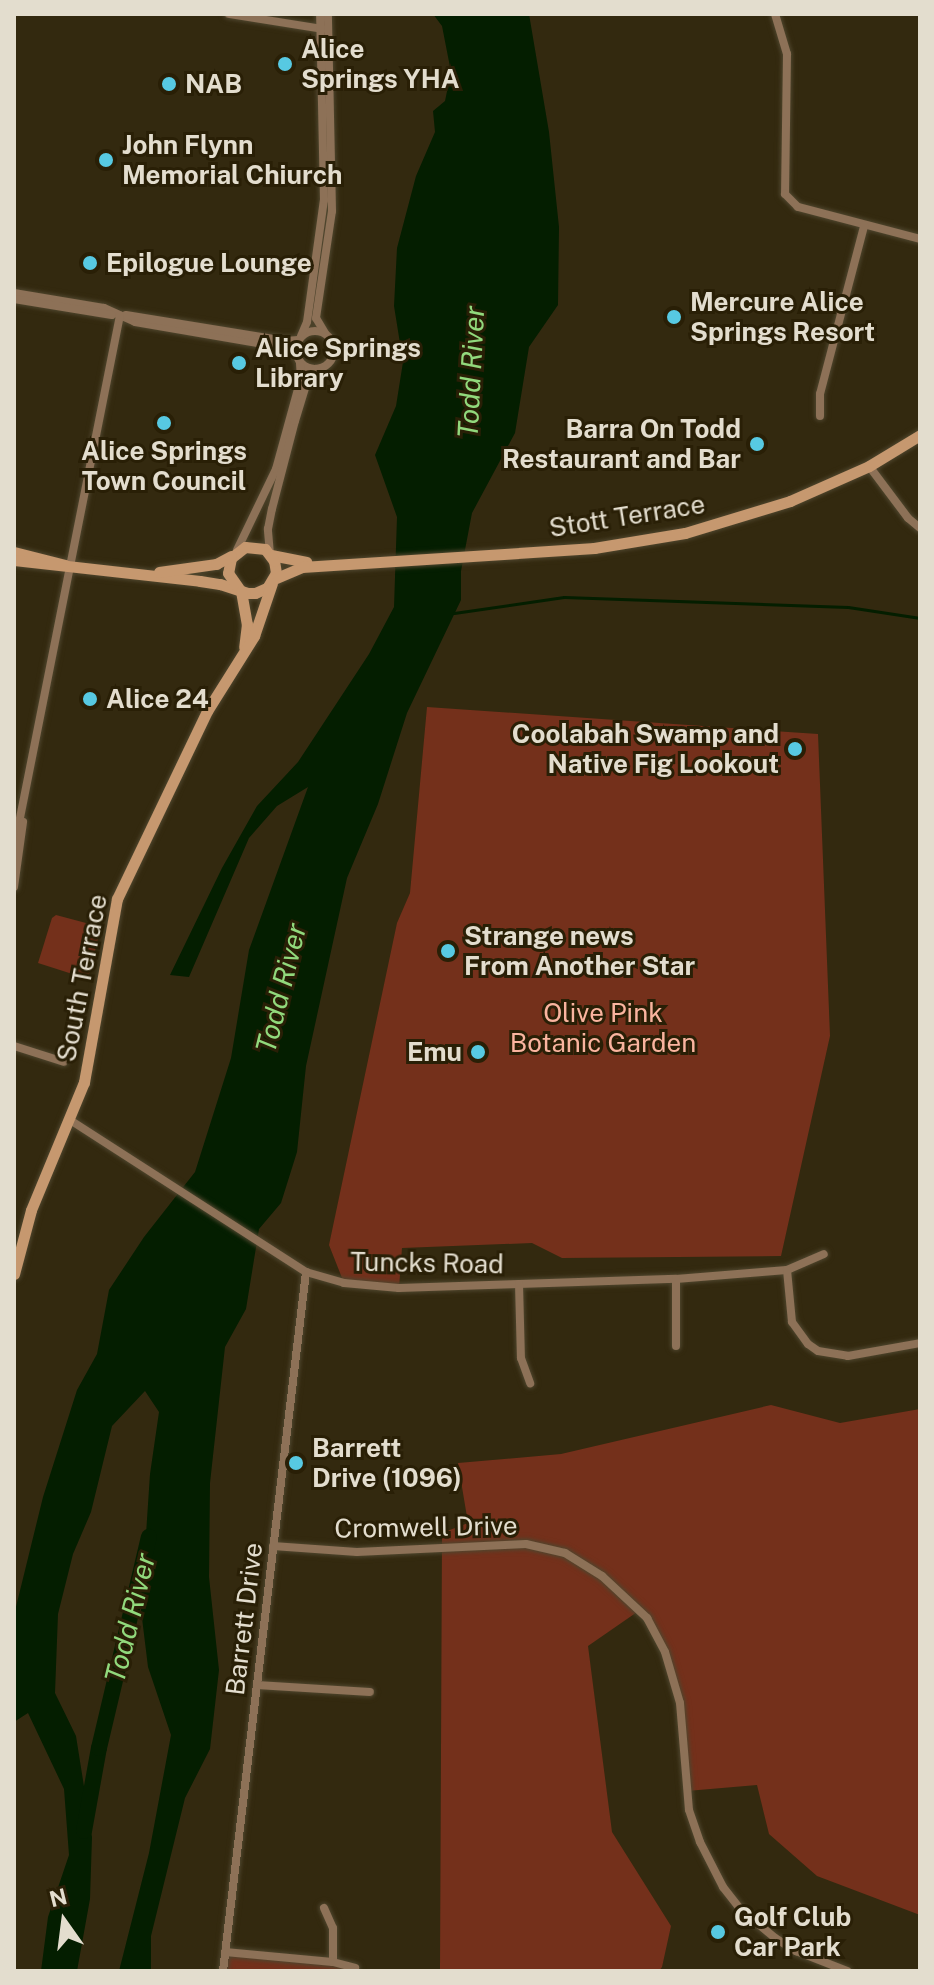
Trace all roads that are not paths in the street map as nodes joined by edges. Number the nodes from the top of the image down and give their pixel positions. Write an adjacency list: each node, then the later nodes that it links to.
1 (229, 14): 5 (street)
2 (320, 14): 5 (street)
3 (328, 14): 5 (street)
4 (775, 14): 6 (street)
5 (324, 29): 11 (street); 12 (street)
6 (864, 226): 7 (street); 15 (street)
7 (920, 239)
8 (14, 293): 10 (street)
9 (14, 299): 10 (street)
10 (120, 315): 12 (street); 13 (street); 24 (street)
11 (325, 333): 12 (street); 14 (street)
12 (300, 338): 13 (street)
13 (298, 357): 14 (street); 20 (street)
14 (316, 369): 21 (street)
15 (820, 416)
16 (920, 435): 17 (main road, Stott Terrace)
17 (869, 466): 18 (street); 23 (main road, Stott Terrace)
18 (920, 528)
19 (14, 552): 24 (main road)
20 (236, 552): 21 (main road); 25 (main road); 27 (main road)
21 (271, 554): 23 (main road, Stott Terrace); 26 (main road)
22 (14, 560): 24 (main road)
23 (322, 565): 26 (main road, Stott Terrace)
24 (70, 567): 25 (main road); 29 (street)
25 (123, 574): 27 (main road)
26 (273, 581): 27 (main road); 28 (main road, South Terrace)
27 (240, 590): 28 (main road, South Terrace)
28 (240, 659): 35 (main road, South Terrace)
29 (19, 812): 30 (street)
30 (19, 824): 31 (street); 32 (street)
31 (14, 848)
32 (14, 887)
33 (14, 1046): 34 (street)
34 (64, 1062)
35 (70, 1120): 38 (street, Tuncks Road); 39 (main road, South Terrace)
36 (824, 1254): 37 (street, Tuncks Road)
37 (787, 1270): 40 (street, Tuncks Road); 42 (street)
38 (306, 1272): 41 (street, Tuncks Road); 45 (street, Barrett Drive)
39 (14, 1274)
40 (676, 1279): 41 (street, Tuncks Road); 43 (street)
41 (519, 1284): 44 (street)
42 (920, 1343)
43 (676, 1346)
44 (530, 1383)
45 (273, 1546): 46 (street, Barrett Drive); 53 (street, Cromwell Drive)
46 (257, 1685): 47 (street); 49 (street, Barrett Drive)
47 (370, 1692)
48 (324, 1908): 50 (street)
49 (225, 1952): 50 (street); 52 (street, Barrett Drive)
50 (333, 1962): 51 (street)
51 (355, 1968)
52 (223, 1971)
53 (847, 1971)

